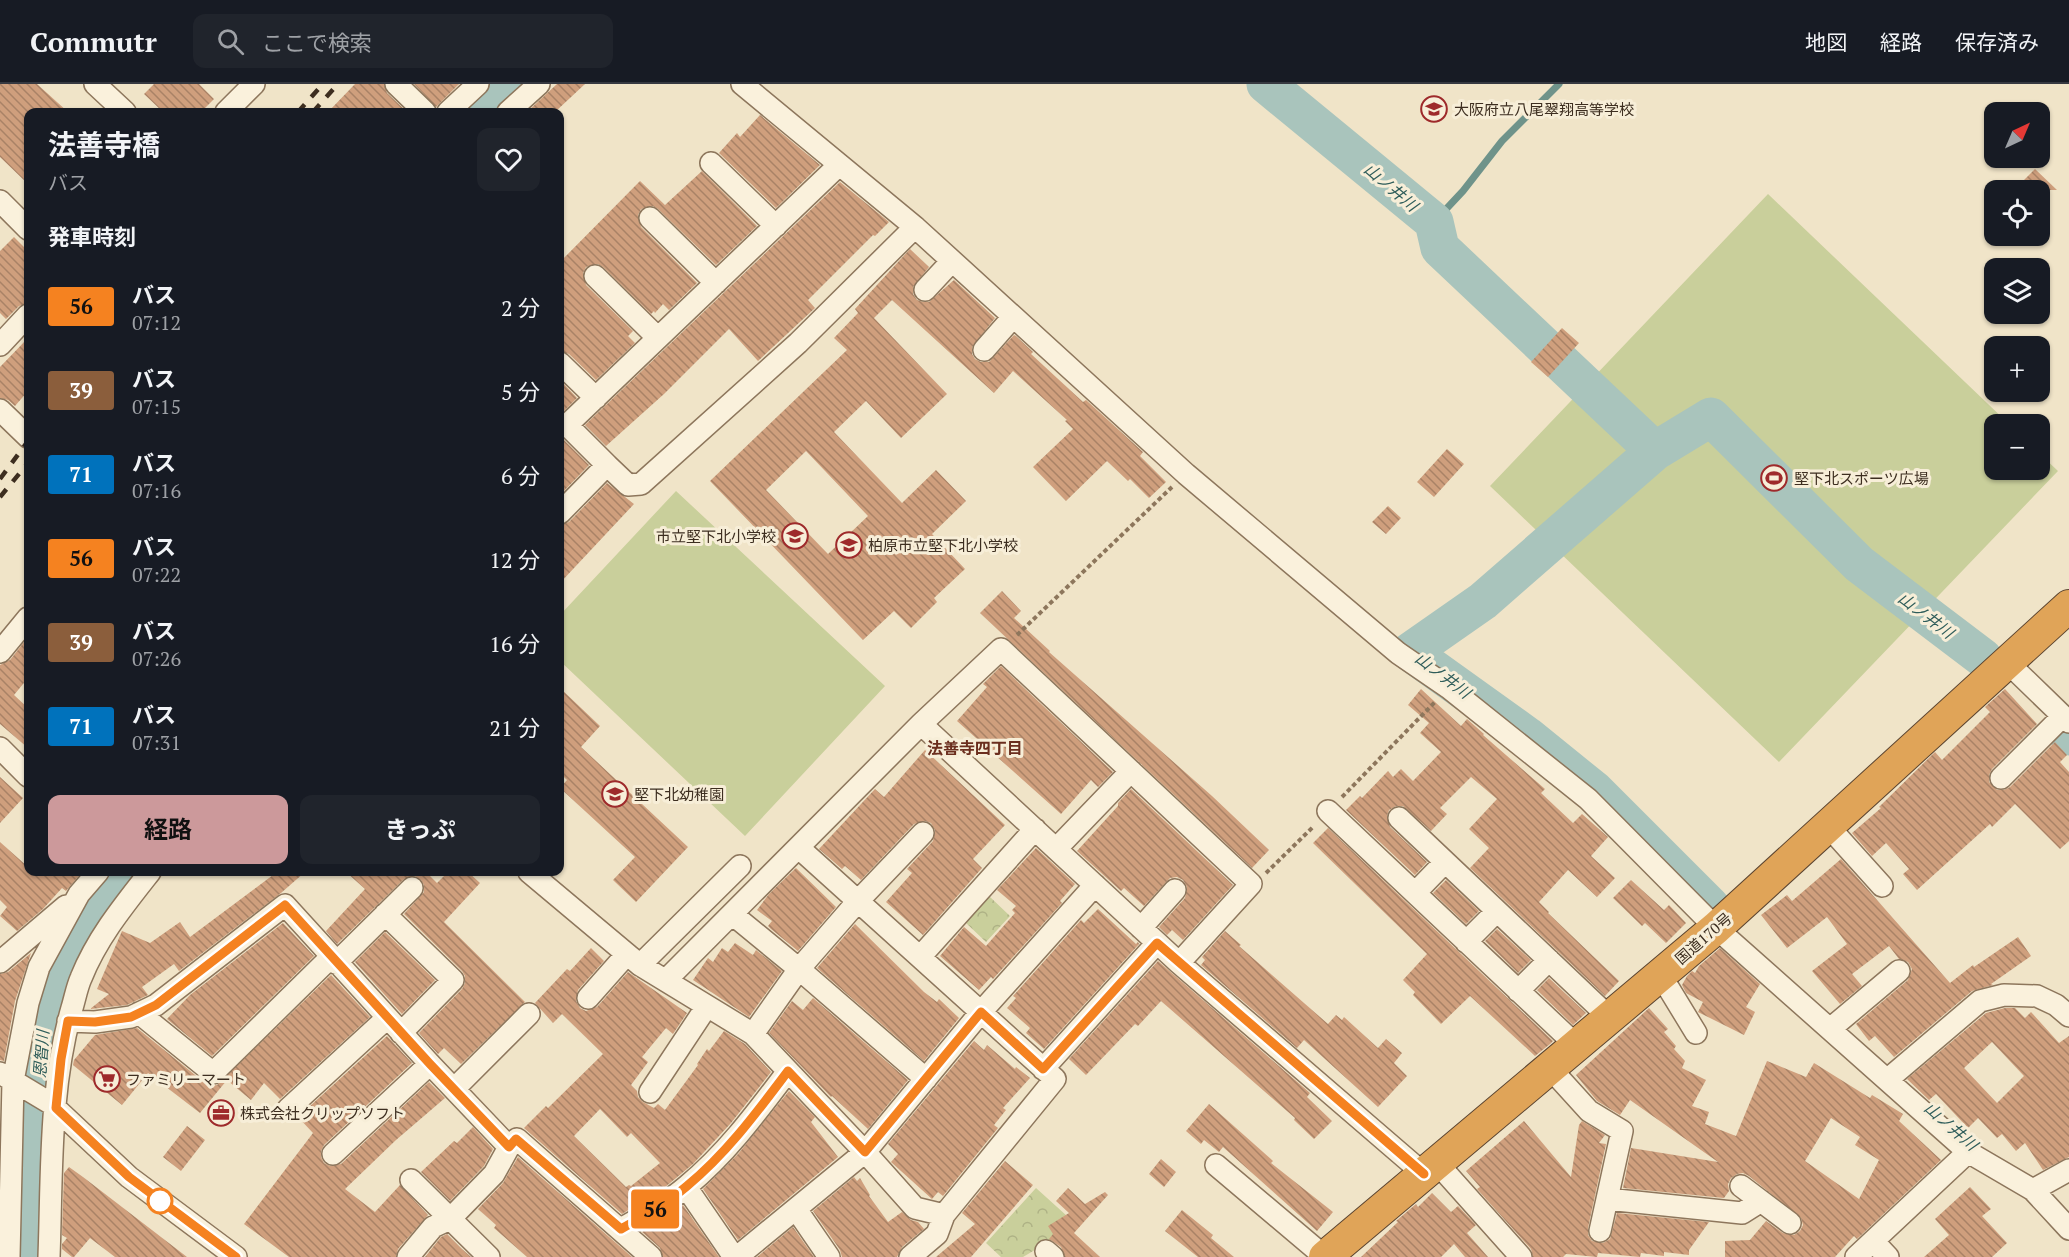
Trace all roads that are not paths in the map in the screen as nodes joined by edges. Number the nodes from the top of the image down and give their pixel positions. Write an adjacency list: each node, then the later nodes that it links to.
1 (95, 84): 7 (street)
2 (254, 84): 8 (street)
3 (396, 84): 9 (street)
4 (478, 84): 10 (street)
5 (539, 84): 11 (street)
6 (742, 84): 13 (street)
7 (121, 108)
8 (230, 108)
9 (421, 108)
10 (452, 108)
11 (512, 108)
12 (711, 163): 17 (street)
13 (839, 165): 17 (street); 18 (street)
14 (0, 201): 16 (street)
15 (650, 218): 21 (street)
16 (24, 225)
17 (776, 226): 21 (street)
18 (915, 227): 19 (street); 32 (street)
19 (952, 261): 22 (street); 23 (street)
20 (595, 276): 25 (street)
21 (717, 283): 25 (street)
22 (925, 290)
23 (1013, 317): 27 (street); 66 (street)
24 (24, 319): 26 (street)
25 (658, 338): 29 (street)
26 (0, 345)
27 (984, 350)
28 (564, 367): 29 (street)
29 (596, 398): 32 (street)
30 (0, 410): 31 (street)
31 (24, 433)
32 (607, 465): 33 (street)
33 (564, 509)
34 (2069, 606): 37 (highway, 国道170号)
35 (24, 623): 36 (street)
36 (0, 652)
37 (2007, 662): 38 (street); 46 (highway, 国道170号)
38 (2066, 719): 43 (street)
39 (921, 724): 41 (street); 47 (street); 49 (street)
40 (0, 748): 42 (street)
41 (1131, 771): 50 (street); 75 (street)
42 (24, 772)
43 (2001, 778)
44 (1328, 811): 60 (street)
45 (1399, 818): 51 (street)
46 (1828, 826): 57 (street); 66 (highway, 国道170号)
47 (1035, 829): 50 (street); 70 (street)
48 (923, 833): 62 (street)
49 (799, 848): 62 (street); 65 (street)
50 (1056, 849): 56 (street)
51 (1445, 862): 60 (street); 63 (street)
52 (740, 866): 71 (street)
53 (95, 876): 61 (street)
54 (147, 876): 88 (street)
55 (534, 876): 71 (street)
56 (1095, 885): 67 (street); 83 (street)
57 (1882, 886)
58 (412, 888): 64 (street)
59 (1175, 890): 67 (street)
60 (1415, 893): 68 (street)
61 (79, 894): 74 (street); 99 (street)
62 (858, 901): 70 (street); 76 (street)
63 (1497, 911): 68 (street); 73 (street)
64 (385, 914): 72 (street); 89 (street)
65 (732, 914): 76 (street); 79 (street)
66 (1716, 927): 78 (highway, 国道170号); 90 (street)
67 (1141, 928): 69 (street)
68 (1466, 942): 80 (street)
69 (1157, 943): 75 (street); 96 (street)
70 (920, 957): 83 (street)
71 (634, 959): 79 (street); 81 (street)
72 (334, 960): 84 (street); 84 (street); 89 (street)
73 (1549, 960): 80 (street); 87 (street)
74 (0, 962)
75 (1179, 963): 110 (street)
76 (799, 969): 92 (street); 98 (street)
77 (1899, 971): 90 (street)
78 (1660, 974): 87 (highway, 国道170号); 91 (street)
79 (666, 980): 82 (street)
80 (1518, 991): 93 (street)
81 (588, 998)
82 (707, 1006): 92 (street); 102 (street)
83 (981, 1012): 96 (street); 98 (street)
84 (140, 1013): 88 (street)
85 (529, 1014): 101 (street)
86 (2069, 1016): 100 (street)
87 (1609, 1017): 93 (highway, 国道170号)
88 (68, 1021): 103 (street)
89 (394, 1025): 94 (street); 104 (street)
90 (1830, 1029): 100 (street)
91 (1696, 1033)
92 (753, 1034): 97 (street)
93 (1575, 1045): 95 (highway, 国道170号)
94 (430, 1064): 101 (street); 108 (street)
95 (1549, 1067): 110 (highway, 国道170号); 116 (street)
96 (1043, 1069): 119 (street)
97 (788, 1071): 106 (street); 114 (street)
98 (926, 1079): 106 (street)
99 (12, 1080): 103 (street); 127 (street)
100 (1887, 1080): 107 (street)
101 (454, 1089): 105 (street)
102 (650, 1092)
103 (53, 1106): 128 (street); 129 (street)
104 (288, 1109)
105 (509, 1147): 120 (street); 122 (street)
106 (865, 1152): 118 (street); 119 (street)
107 (1968, 1152): 115 (street); 125 (street)
108 (333, 1154)
109 (1216, 1165): 126 (street)
110 (1431, 1169): 126 (highway, 国道170号); 136 (street)
111 (2069, 1170): 115 (street)
112 (411, 1180): 120 (street)
113 (1741, 1186): 117 (street)
114 (686, 1187): 122 (street); 133 (street)
115 (2033, 1190): 123 (street)
116 (1607, 1199): 117 (street); 124 (street)
117 (1761, 1201): 121 (street)
118 (796, 1209): 133 (street); 134 (street)
119 (944, 1215): 135 (street)
120 (450, 1219): 130 (street); 131 (street)
121 (1790, 1223)
122 (621, 1229): 132 (street)
123 (2069, 1229)
124 (1600, 1231)
125 (1873, 1241): 137 (street); 138 (street)
126 (1335, 1254)
127 (9, 1257)
128 (49, 1257)
129 (236, 1257)
130 (408, 1257)
131 (489, 1257)
132 (651, 1257)
133 (736, 1257)
134 (829, 1257)
135 (910, 1257)
136 (1521, 1257)
137 (1856, 1257)
138 (1888, 1257)

